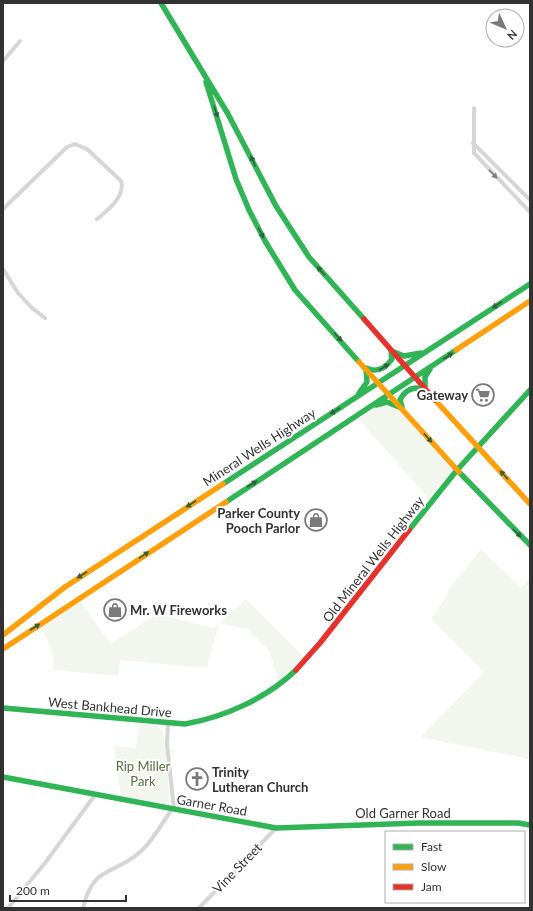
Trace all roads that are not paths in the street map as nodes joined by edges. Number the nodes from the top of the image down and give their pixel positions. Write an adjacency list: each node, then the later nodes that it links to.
1 (161, 3): 6 (main road)
2 (20, 41): 4 (street)
3 (3, 53): 4 (street)
4 (7, 57): 5 (street)
5 (3, 61)
6 (203, 75): 17 (main road, one-way to 6); 21 (main road, one-way to 21)
7 (474, 108): 8 (street)
8 (473, 142): 9 (street); 11 (street, one-way to 11)
9 (530, 200)
10 (3, 209): 12 (street)
11 (530, 212)
12 (98, 219)
13 (3, 269): 16 (street)
14 (530, 284): 18 (main road, Mineral Wells Highway, one-way to 18)
15 (530, 302): 20 (main road, Mineral Wells Highway, one-way to 15)
16 (45, 318)
17 (390, 350): 18 (main road); 19 (main road); 21 (main road, one-way to 17)
18 (426, 352): 19 (main road, Mineral Wells Highway)
19 (405, 366): 22 (main road); 23 (main road, Mineral Wells Highway)
20 (431, 366): 22 (main road, Mineral Wells Highway); 24 (main road)
21 (365, 367): 23 (main road); 27 (main road)
22 (415, 377): 24 (main road); 26 (main road, Mineral Wells Highway)
23 (379, 382): 26 (main road); 27 (main road, Mineral Wells Highway)
24 (426, 390): 29 (main road); 30 (main road)
25 (530, 390): 30 (main road, Old Mineral Wells Highway)
26 (389, 394): 28 (main road, Mineral Wells Highway); 29 (main road)
27 (350, 401): 34 (main road, Mineral Wells Highway, one-way to 34)
28 (367, 409): 29 (main road); 35 (main road, Mineral Wells Highway, one-way to 28)
29 (402, 409): 31 (main road, one-way to 31)
30 (477, 447): 31 (main road, Old Mineral Wells Highway); 32 (main road, one-way to 30)
31 (457, 470): 33 (main road, one-way to 33); 37 (main road, Old Mineral Wells Highway)
32 (530, 504)
33 (530, 546)
34 (3, 635)
35 (3, 649)
36 (3, 708): 38 (main road, West Bankhead Drive)
37 (214, 718): 38 (main road, West Bankhead Drive)
38 (168, 723): 41 (street)
39 (3, 777): 40 (main road, Garner Road)
40 (95, 795): 41 (main road, Garner Road); 44 (street)
41 (173, 809): 43 (main road, Garner Road); 45 (street)
42 (530, 826): 43 (main road, Old Garner Road)
43 (276, 828): 46 (street, Vine Street)
44 (8, 908)
45 (83, 908)
46 (199, 908)

